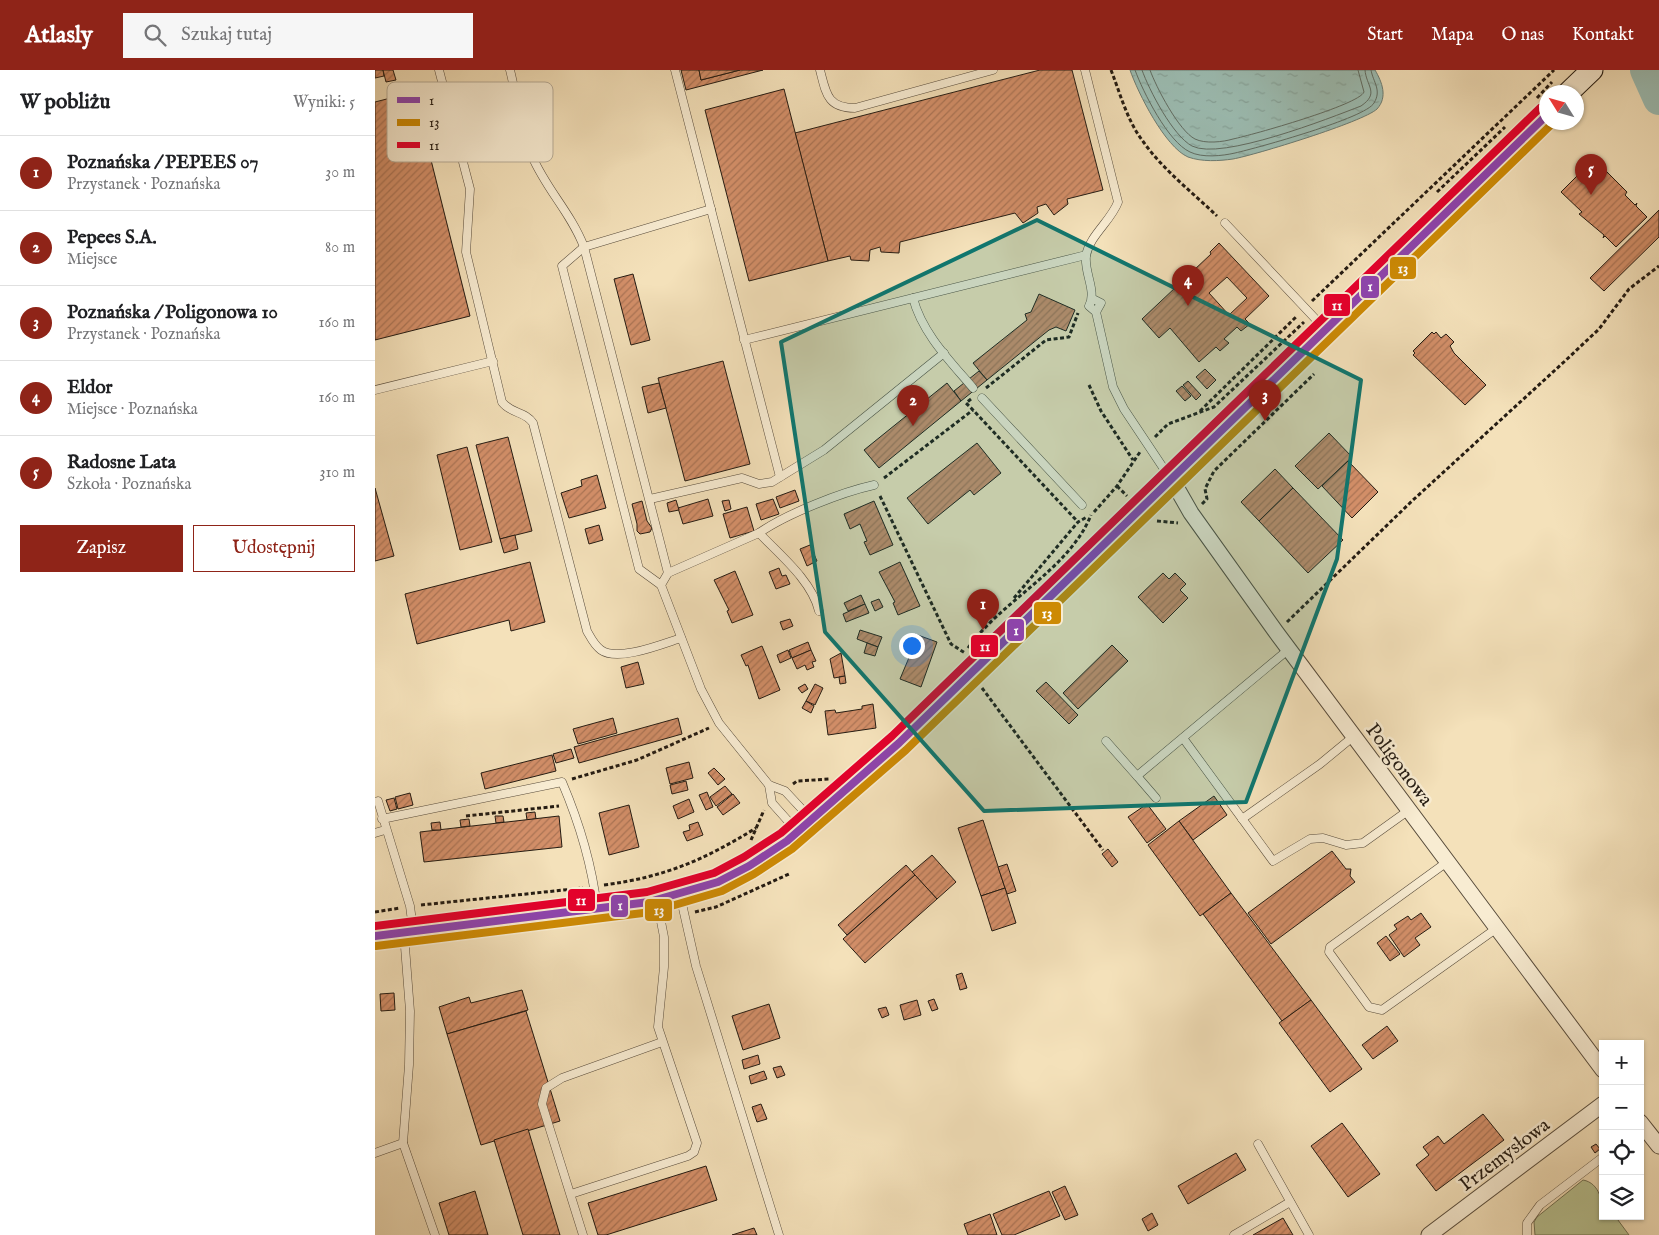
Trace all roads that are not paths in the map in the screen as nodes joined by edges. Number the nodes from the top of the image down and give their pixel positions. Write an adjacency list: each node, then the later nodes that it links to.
1 (675, 70): 10 (lane)
2 (820, 70): 3 (lane)
3 (993, 70)
4 (1085, 70): 13 (lane)
5 (1592, 70): 6 (main road)
6 (1564, 85)
7 (1539, 108): 15 (main road)
8 (463, 162): 18 (lane)
9 (535, 162): 12 (lane)
10 (711, 209): 12 (lane); 16 (lane)
11 (1225, 223): 15 (lane)
12 (584, 247): 25 (lane); 29 (lane)
13 (1086, 255): 14 (lane); 23 (lane)
14 (913, 298): 16 (lane); 17 (lane)
15 (1319, 322): 23 (main road)
16 (744, 340): 22 (lane)
17 (944, 353): 19 (lane); 22 (lane)
18 (493, 361): 20 (lane); 31 (lane)
19 (973, 388)
20 (375, 390)
21 (982, 398): 26 (lane)
22 (780, 477): 25 (lane)
23 (1171, 478): 32 (street, Poligonowa); 43 (main road)
24 (875, 485): 27 (lane)
25 (650, 499): 28 (lane)
26 (1082, 506)
27 (759, 533): 28 (lane); 30 (lane)
28 (668, 573): 29 (lane)
29 (661, 585): 31 (lane)
30 (819, 611)
31 (681, 638): 37 (lane)
32 (1289, 649): 33 (street, Poligonowa); 34 (lane)
33 (1354, 736): 40 (street, Poligonowa); 42 (lane)
34 (1183, 738): 36 (lane); 42 (lane)
35 (1106, 741): 36 (lane)
36 (1137, 776): 38 (lane)
37 (769, 785): 43 (lane); 43 (lane)
38 (1156, 798)
39 (378, 801): 41 (lane)
40 (1409, 810): 42 (lane); 46 (street, Poligonowa)
41 (382, 819): 44 (lane); 49 (lane)
42 (1242, 819)
43 (805, 827): 47 (main road)
44 (385, 830): 45 (lane); 51 (lane)
45 (375, 833)
46 (1447, 862): 50 (street, Poligonowa); 50 (lane)
47 (680, 895): 48 (main road); 66 (lane)
48 (657, 901): 49 (main road); 53 (lane)
49 (597, 910): 51 (main road)
50 (1497, 928): 54 (street, Poligonowa)
51 (409, 932): 52 (main road); 57 (lane)
52 (375, 936)
53 (662, 1042): 62 (lane); 62 (lane)
54 (1599, 1065)
55 (1599, 1107): 69 (street, Przemysłowa)
56 (1644, 1129): 59 (street)
57 (403, 1143): 60 (lane); 64 (lane)
58 (1258, 1144): 63 (lane)
59 (1659, 1146)
60 (375, 1154)
61 (1599, 1160): 70 (lane)
62 (571, 1194): 65 (lane)
63 (1290, 1202): 67 (lane); 68 (lane)
64 (435, 1235)
65 (583, 1235)
66 (779, 1235)
67 (1234, 1235)
68 (1309, 1235)
69 (1429, 1235)
70 (1527, 1235)

